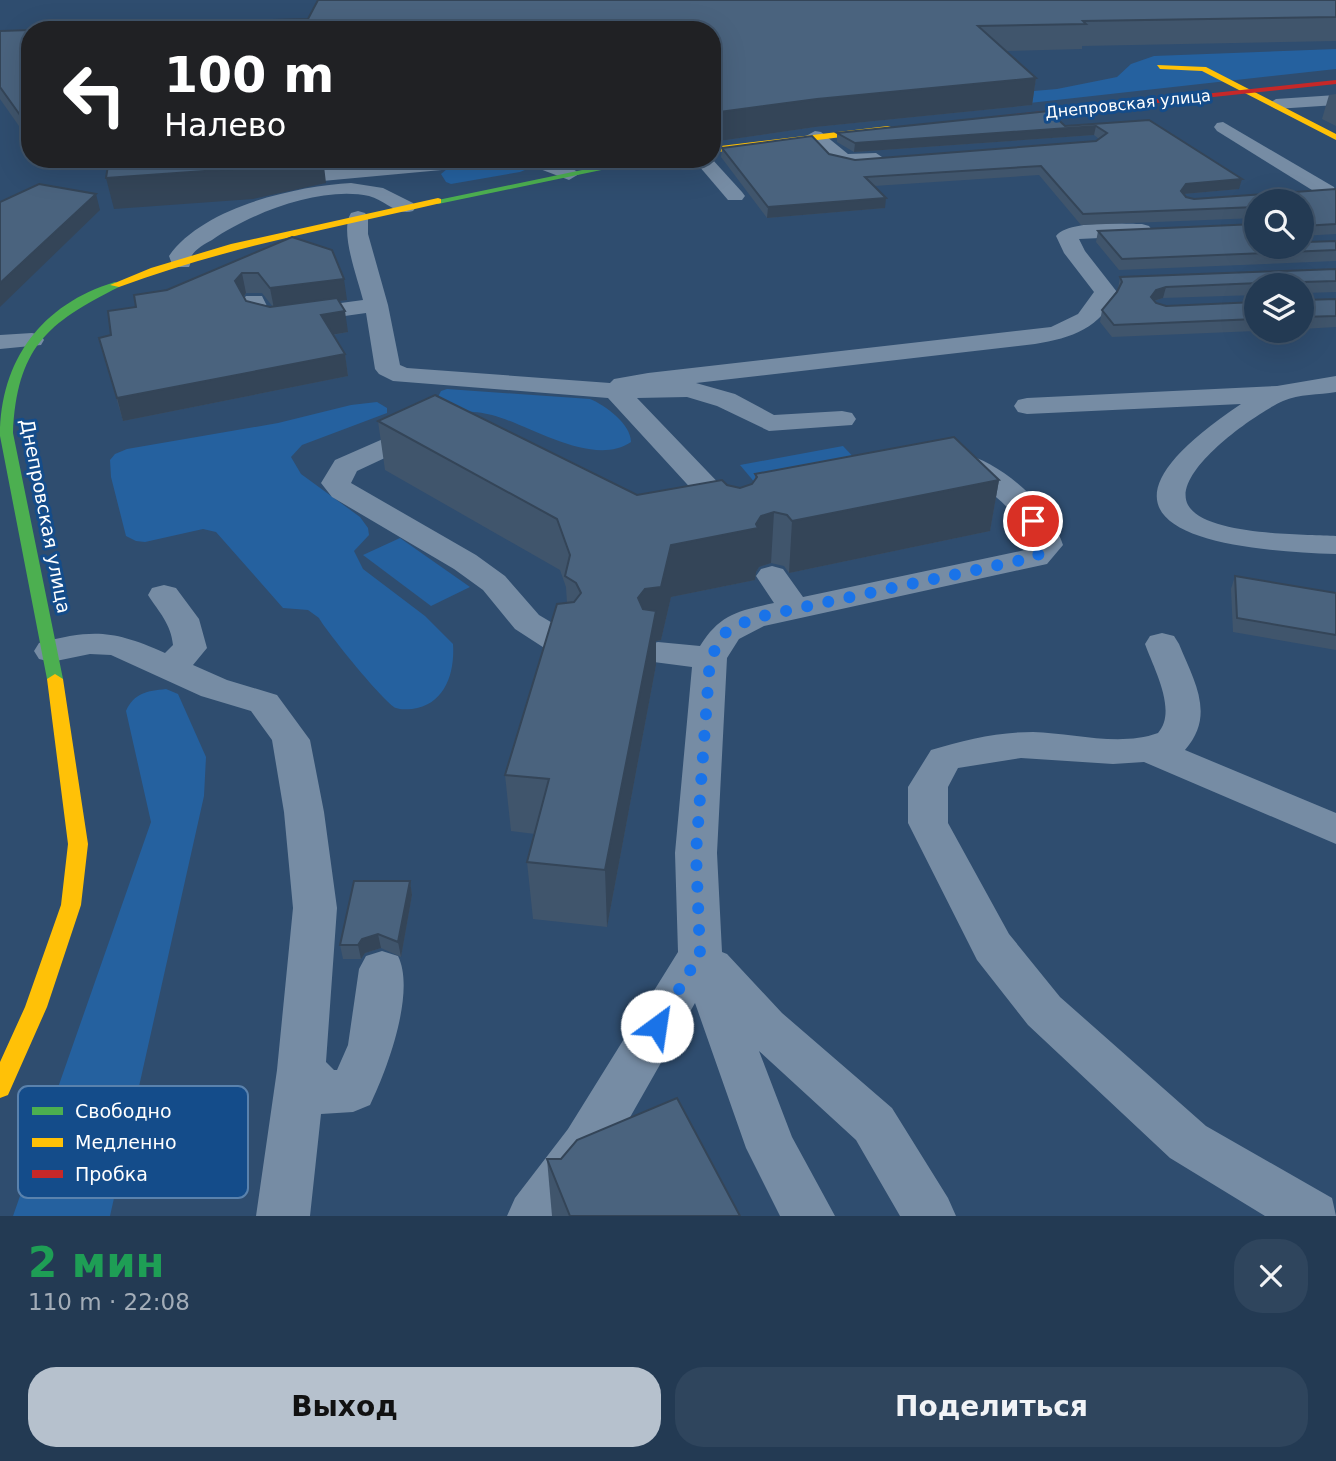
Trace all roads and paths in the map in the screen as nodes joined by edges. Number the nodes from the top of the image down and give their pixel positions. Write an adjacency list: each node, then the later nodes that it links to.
1 (1160, 67): 3 (main road)
2 (1336, 82): 3 (main road, Днепровская улица)
3 (1252, 92): 5 (main road); 6 (main road, Днепровская улица)
4 (1336, 100): 5 (lane)
5 (1276, 104): 10 (main road)
6 (976, 120)
7 (909, 127): 9 (main road)
8 (1223, 127): 19 (lane)
9 (815, 136): 11 (main road); 12 (lane)
10 (1336, 137)
11 (721, 149)
12 (894, 158)
13 (277, 168): 14 (lane)
14 (332, 168)
15 (554, 168): 18 (lane)
16 (601, 168): 18 (main road, Днепровская улица)
17 (710, 168): 20 (lane)
18 (569, 174): 21 (main road, Днепровская улица)
19 (1331, 191)
20 (735, 197)
21 (406, 207): 22 (main road, Днепровская улица); 26 (lane)
22 (358, 217): 26 (main road, Днепровская улица); 28 (lane)
23 (1160, 229): 25 (lane)
24 (1145, 250): 25 (lane)
25 (1075, 253): 32 (lane)
26 (181, 262): 29 (main road, Днепровская улица)
27 (254, 300): 28 (lane)
28 (376, 304): 32 (lane)
29 (32, 340): 30 (lane); 47 (main road, Днепровская улица)
30 (0, 342)
31 (1336, 384): 33 (lane)
32 (616, 391): 35 (lane); 38 (lane)
33 (1276, 394): 34 (lane); 41 (lane)
34 (1027, 406)
35 (842, 419)
36 (455, 428): 46 (lane)
37 (932, 458): 44 (lane)
38 (732, 498): 39 (lane); 40 (lane)
39 (684, 508)
40 (737, 527)
41 (1336, 545)
42 (772, 576): 44 (lane)
43 (164, 595): 50 (lane)
44 (794, 609): 49 (lane)
45 (1162, 644): 51 (lane)
46 (564, 645)
47 (51, 651): 50 (lane); 56 (main road, Днепровская улица)
48 (658, 653): 49 (lane)
49 (710, 658): 53 (lane)
50 (170, 668): 55 (lane)
51 (1150, 750): 52 (lane); 61 (lane)
52 (1336, 829)
53 (700, 954): 58 (lane); 59 (lane); 60 (lane)
54 (382, 969): 55 (lane)
55 (301, 1070): 57 (lane)
56 (0, 1088)
57 (282, 1216)
58 (534, 1216)
59 (808, 1216)
60 (929, 1216)
61 (1313, 1216)

